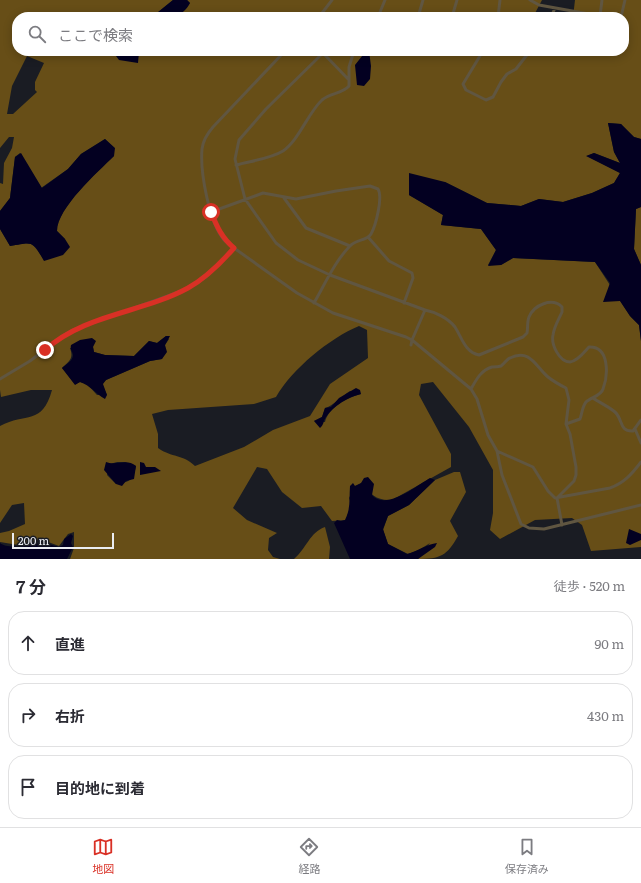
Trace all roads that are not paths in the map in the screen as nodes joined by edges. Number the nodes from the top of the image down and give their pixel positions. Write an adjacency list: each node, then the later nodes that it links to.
1 (332, 0): 10 (street)
2 (384, 0): 11 (street)
3 (423, 0): 12 (street)
4 (458, 0): 13 (street)
5 (500, 0): 14 (street)
6 (530, 0): 9 (street)
7 (602, 0): 17 (street)
8 (625, 0): 18 (street)
9 (555, 8): 15 (street); 16 (street)
10 (323, 12)
11 (380, 12)
12 (419, 12)
13 (454, 12)
14 (499, 12)
15 (553, 12)
16 (578, 12)
17 (600, 12)
18 (623, 12)
19 (280, 56): 29 (street)
20 (318, 56): 26 (street)
21 (326, 56): 25 (street)
22 (352, 56): 25 (street)
23 (480, 56): 24 (street)
24 (526, 56)
25 (349, 80): 26 (street)
26 (236, 164): 28 (street)
27 (284, 198): 28 (street); 30 (street); 31 (street)
28 (245, 199): 29 (street); 33 (street)
29 (211, 212): 32 (street)
30 (368, 237): 31 (street); 35 (street)
31 (350, 246): 33 (street)
32 (234, 248): 34 (street); 39 (street)
33 (330, 275): 34 (street); 35 (street)
34 (314, 303): 37 (street)
35 (404, 303): 36 (street)
36 (425, 310): 37 (street); 41 (street)
37 (412, 340): 38 (street); 40 (street)
38 (411, 345)
39 (0, 379)
40 (471, 389): 43 (street); 46 (street)
41 (593, 398): 43 (street); 44 (street)
42 (641, 420): 44 (street)
43 (566, 424): 48 (street)
44 (635, 429): 45 (street)
45 (641, 443)
46 (497, 451): 48 (street); 50 (street)
47 (641, 462): 48 (street)
48 (557, 498): 50 (street)
49 (640, 504): 50 (street)
50 (562, 525)

